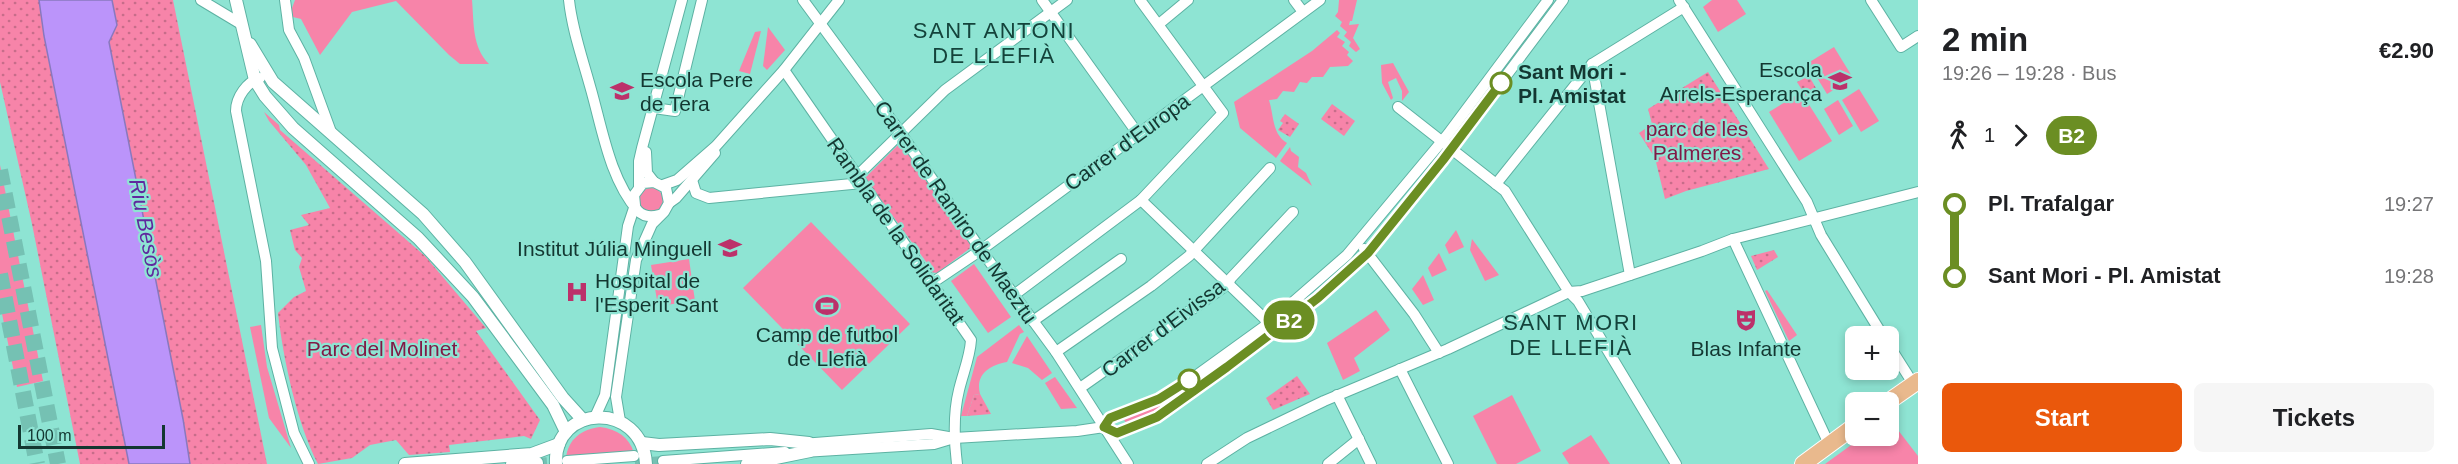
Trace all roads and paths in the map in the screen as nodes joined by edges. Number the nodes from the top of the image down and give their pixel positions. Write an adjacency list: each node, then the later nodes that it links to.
1 (201, 0): 22 (street)
2 (236, 0): 22 (street)
3 (285, 0): 34 (street)
4 (569, 0): 49 (street)
5 (682, 0): 32 (street)
6 (702, 0): 32 (street)
7 (803, 0): 21 (street, Carrer de Ramiro de Maeztu)
8 (839, 0): 21 (street)
9 (1042, 0): 19 (street)
10 (1067, 0): 19 (street)
11 (1140, 0): 23 (street)
12 (1188, 0): 23 (street)
13 (1294, 0): 20 (street)
14 (1320, 0): 20 (street, Carrer d'Europa)
15 (1548, 0): 37 (street)
16 (1563, 0): 39 (street)
17 (1871, 0): 24 (street)
18 (1682, 3): 26 (street); 52 (street)
19 (1050, 12): 33 (street); 35 (street)
20 (1303, 12): 30 (street, Carrer d'Europa)
21 (819, 23): 27 (street); 35 (street, Carrer de Ramiro de Maeztu)
22 (241, 24): 25 (street)
23 (1159, 24): 30 (street)
24 (1918, 36)
25 (246, 37): 28 (street); 29 (street)
26 (1592, 64): 44 (street); 61 (street)
27 (784, 70): 38 (street); 41 (street, Rambla de la Solidaritat)
28 (269, 75): 29 (street); 34 (street)
29 (255, 80): 80 (street); 92 (street)
30 (1203, 87): 33 (street, Carrer d'Europa); 47 (street)
31 (1398, 106): 37 (street)
32 (654, 108): 36 (street)
33 (1138, 134): 57 (street, Carrer d'Europa)
34 (333, 135): 77 (street)
35 (902, 135): 41 (street); 57 (street, Carrer de Ramiro de Maeztu)
36 (646, 136): 43 (street); 45 (street)
37 (1442, 141): 39 (street); 55 (street)
38 (716, 146): 42 (street); 43 (street)
39 (1452, 148): 44 (street); 59 (street)
40 (1270, 168): 58 (street)
41 (860, 179): 42 (street); 62 (street, Rambla de la Solidaritat)
42 (692, 180): 48 (street)
43 (659, 183): 45 (street); 48 (street)
44 (1496, 184): 64 (street)
45 (639, 187): 49 (street)
46 (1918, 192): 52 (street)
47 (1141, 200): 58 (street); 65 (street)
48 (669, 203): 51 (street)
49 (635, 205): 51 (street); 56 (street)
50 (1293, 212): 63 (street, Carrer d'Eivissa)
51 (659, 215): 53 (street)
52 (1814, 219): 54 (street); 68 (street)
53 (644, 238): 56 (street); 78 (street)
54 (1733, 239): 61 (street); 86 (street)
55 (1358, 243): 59 (street); 67 (street)
56 (626, 247): 77 (street)
57 (981, 250): 62 (street, Carrer d'Europa); 65 (street, Carrer de Ramiro de Maeztu)
58 (1193, 251): 63 (street); 69 (street)
59 (1368, 253): 70 (street); 79 (street)
60 (1121, 259): 66 (street)
61 (1630, 275): 64 (street)
62 (932, 283): 82 (street, Rambla de la Solidaritat)
63 (1228, 284): 67 (street); 74 (street, Carrer d'Eivissa)
64 (1569, 292): 70 (street); 103 (street)
65 (1014, 295): 66 (street, Carrer de Ramiro de Maeztu)
66 (1033, 321): 69 (street, Carrer de Ramiro de Maeztu)
67 (1269, 323): 79 (street)
68 (1877, 326)
69 (1056, 352): 74 (street, Carrer de Ramiro de Maeztu)
70 (1439, 353): 72 (street)
71 (1899, 359): 73 (street)
72 (1400, 369): 75 (street); 102 (street)
73 (1916, 383): 76 (main road)
74 (1080, 388): 79 (street, Carrer de Ramiro de Maeztu)
75 (1337, 395): 83 (street); 99 (street)
76 (1899, 395)
77 (589, 419): 78 (street); 80 (street)
78 (620, 421): 84 (street)
79 (1104, 427): 82 (street); 98 (street, Carrer de Ramiro de Maeztu)
80 (566, 432): 85 (street)
81 (1845, 433): 86 (main road)
82 (954, 438): 87 (street); 97 (street, Rambla de la Solidaritat)
83 (1359, 439): 100 (street); 101 (street)
84 (642, 443): 87 (street); 89 (street)
85 (559, 444): 90 (street); 93 (street)
86 (1829, 444): 104 (main road)
87 (809, 447): 88 (street); 96 (street)
88 (662, 458)
89 (638, 461): 90 (street); 95 (street)
90 (561, 462)
91 (537, 463): 94 (street)
92 (309, 464)
93 (405, 464)
94 (512, 464)
95 (623, 464)
96 (747, 464)
97 (957, 464)
98 (1128, 464)
99 (1207, 464)
100 (1328, 464)
101 (1371, 464)
102 (1448, 464)
103 (1676, 464)
104 (1803, 464)

